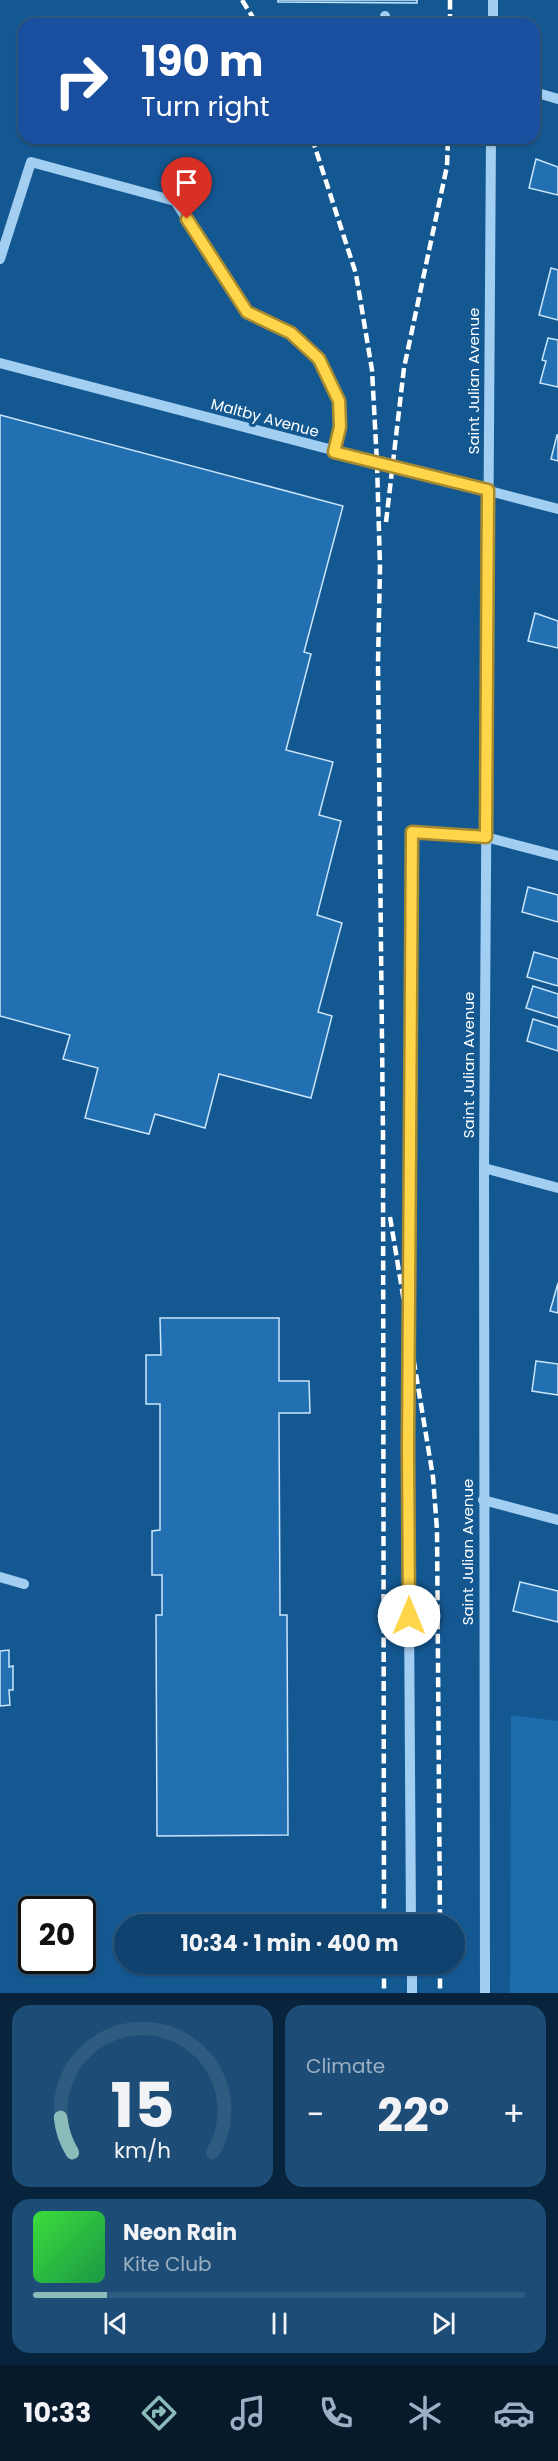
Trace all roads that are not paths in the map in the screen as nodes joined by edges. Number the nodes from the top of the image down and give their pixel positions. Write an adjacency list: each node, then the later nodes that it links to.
1 (493, 0): 2 (street)
2 (493, 18)
3 (540, 94): 4 (street)
4 (558, 99)
5 (491, 144): 9 (street, Saint Julian Avenue)
6 (0, 259): 8 (street)
7 (0, 363): 8 (street, Maltby Avenue)
8 (334, 452): 9 (street, Maltby Avenue)
9 (488, 490): 10 (street, Maltby Avenue); 11 (street, Saint Julian Avenue)
10 (558, 509)
11 (486, 837): 12 (street); 13 (street, Saint Julian Avenue); 19 (street)
12 (558, 856)
13 (484, 1168): 14 (street); 15 (street, Saint Julian Avenue)
14 (558, 1188)
15 (483, 1500): 16 (street); 22 (street, Saint Julian Avenue)
16 (558, 1520)
17 (0, 1577): 18 (street)
18 (24, 1584)
19 (411, 1914)
20 (412, 1974): 21 (street)
21 (412, 1993)
22 (485, 1993)

